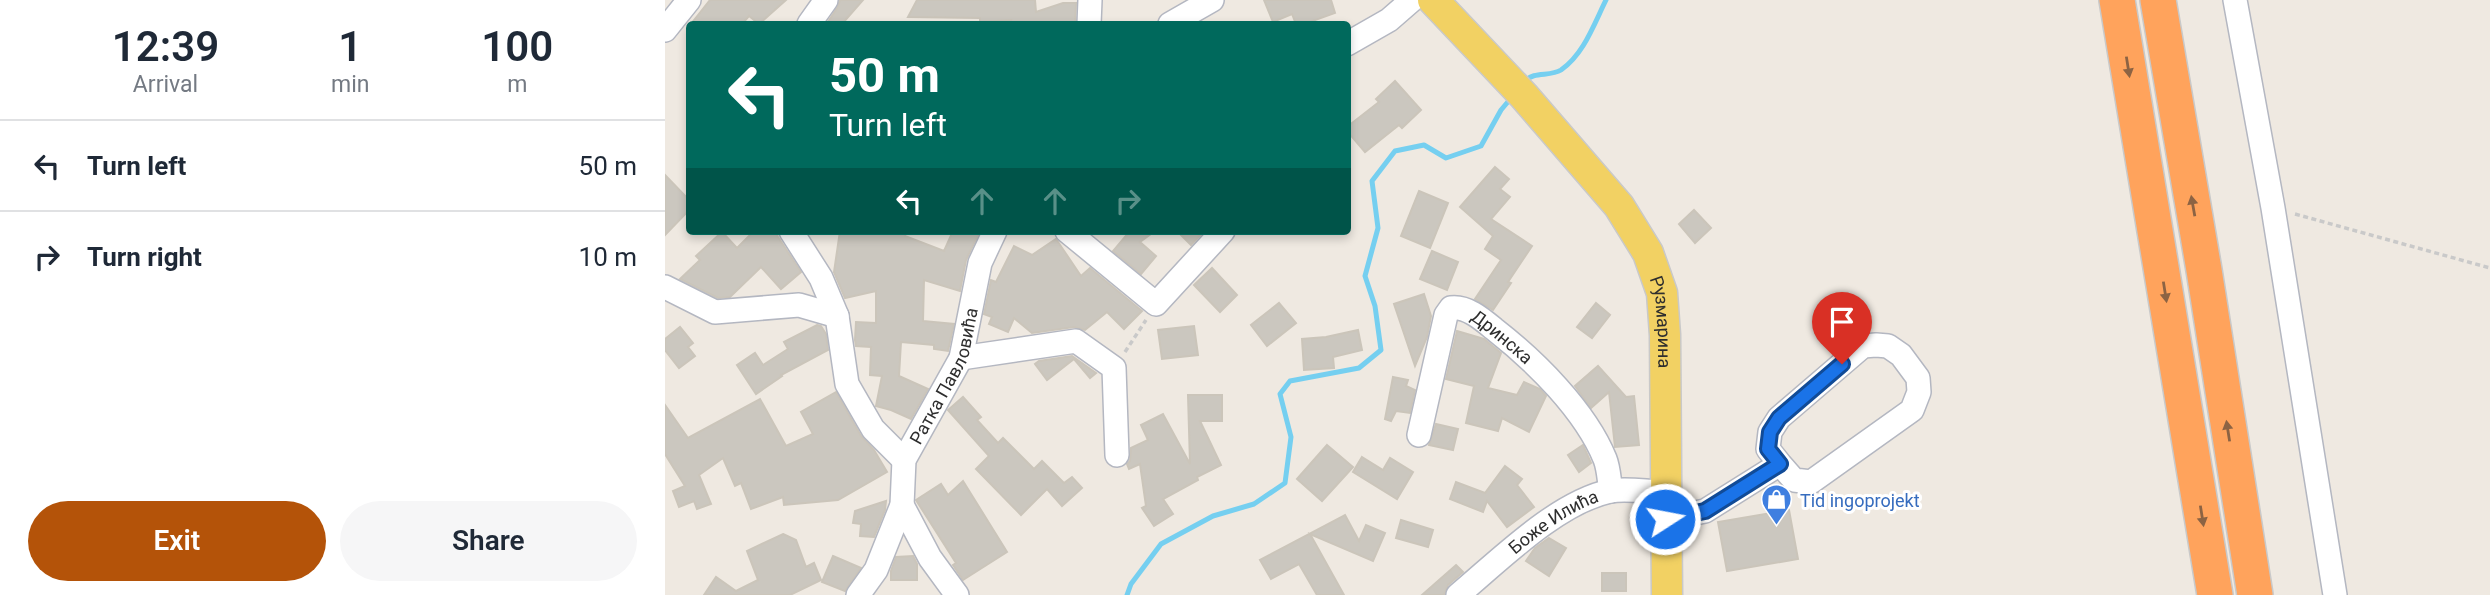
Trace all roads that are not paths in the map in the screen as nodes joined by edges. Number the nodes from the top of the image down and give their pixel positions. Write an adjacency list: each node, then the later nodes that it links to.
1 (689, 0): 13 (street)
2 (826, 0): 10 (street)
3 (1090, 0): 11 (street)
4 (1212, 0): 12 (street)
5 (1412, 0): 14 (street)
6 (1433, 0): 28 (main road, Рузмарина)
7 (2117, 0): 33 (highway, one-way to 33)
8 (2158, 0): 34 (highway, one-way to 8)
9 (2235, 0): 35 (street)
10 (811, 21)
11 (1089, 21)
12 (1175, 21)
13 (665, 30)
14 (1351, 42)
15 (794, 235): 20 (street)
16 (993, 235): 21 (street, Ратка Павловића)
17 (1072, 235): 18 (street)
18 (1219, 235)
19 (665, 287): 20 (street)
20 (837, 316): 24 (street)
21 (961, 358): 23 (street); 24 (street, Ратка Павловића)
22 (1419, 435): 26 (street, Дринска)
23 (1117, 455)
24 (904, 460): 27 (street, Ратка Павловића)
25 (1780, 464): 25 (street); 28 (street, Боже Илића)
26 (1611, 491): 28 (street, Боже Илића); 31 (street, Боже Илића)
27 (902, 505): 29 (street, Ратка Павловића); 30 (street)
28 (1665, 506): 32 (main road, Рузмарина)
29 (858, 595)
30 (957, 595)
31 (1458, 595)
32 (1667, 595)
33 (2215, 595)
34 (2255, 595)
35 (2335, 595)

